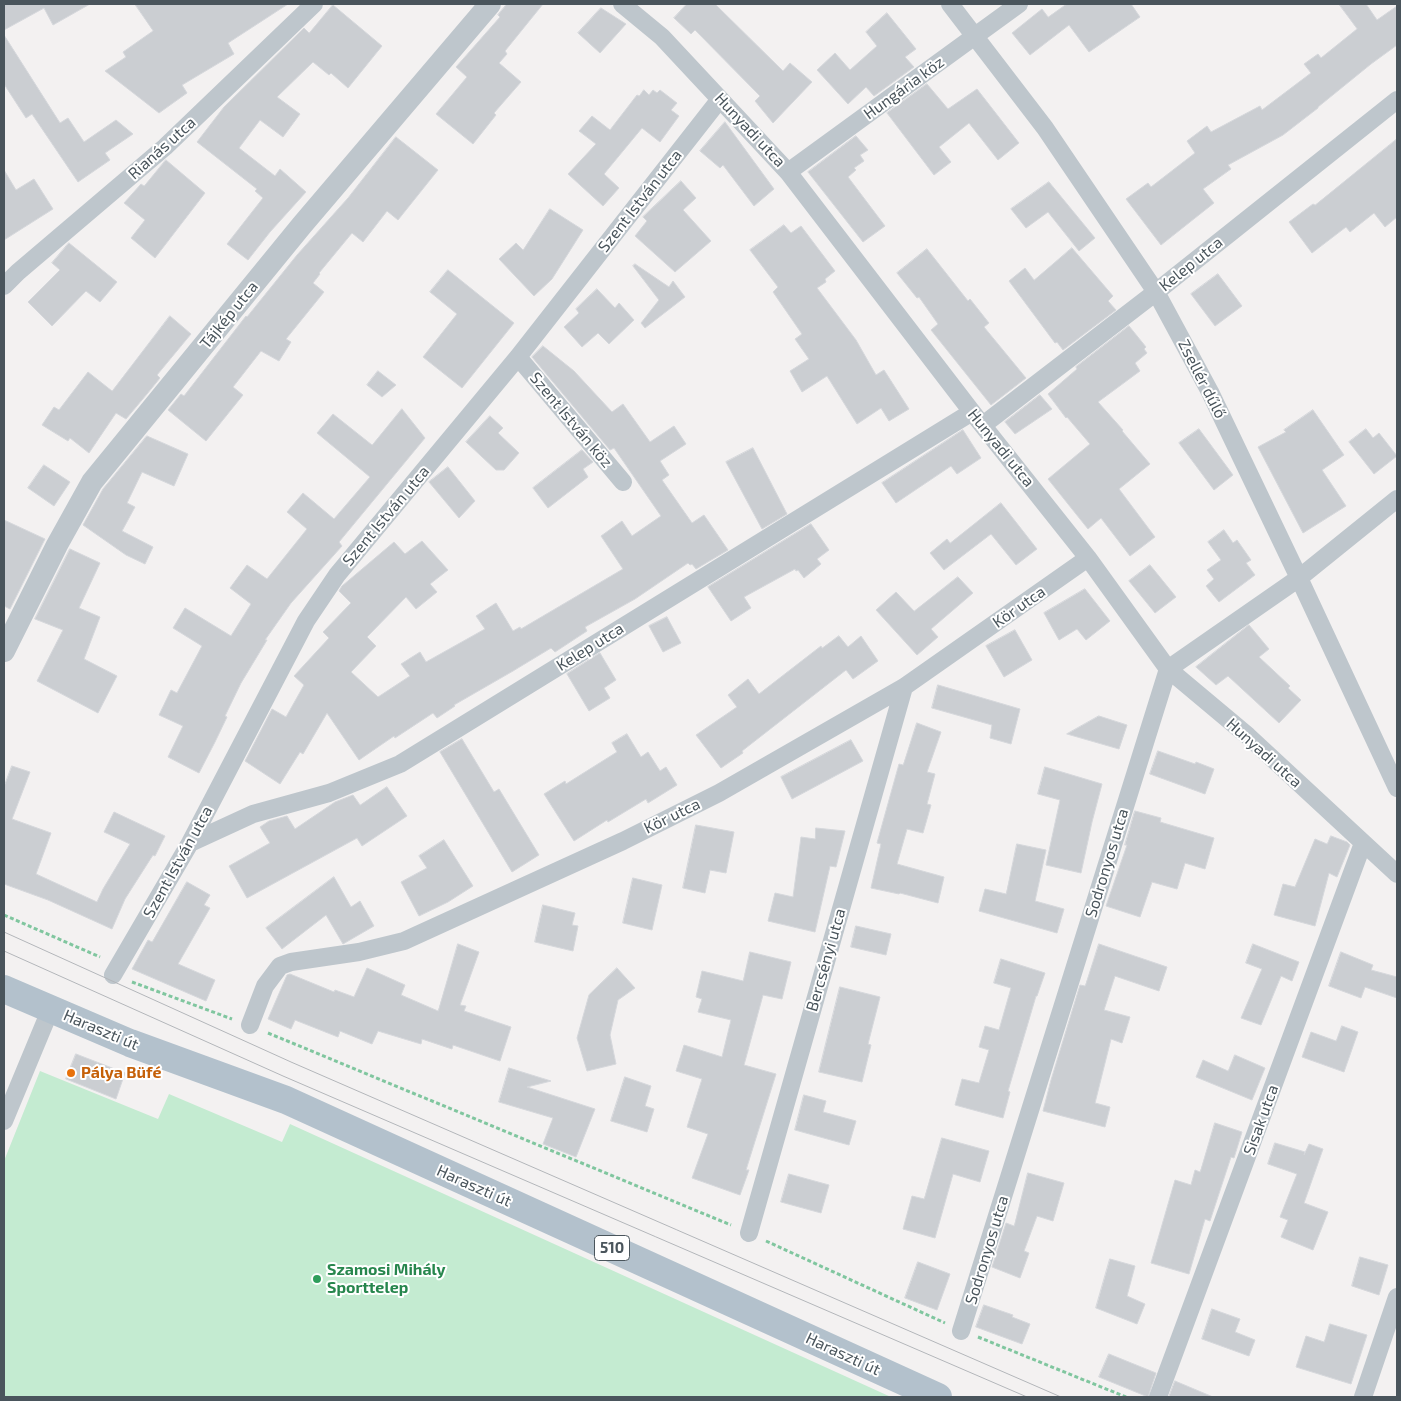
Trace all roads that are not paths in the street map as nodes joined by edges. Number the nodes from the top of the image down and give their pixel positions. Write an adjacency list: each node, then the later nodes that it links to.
1 (314, 4): 10 (street, Rianás utca)
2 (490, 4): 19 (street, Tájkép utca)
3 (622, 4): 7 (street, Hunyadi utca)
4 (950, 4): 6 (street, Zsellér dűlő)
5 (1019, 4): 6 (street, Hungária köz)
6 (975, 37): 9 (street, Hungária köz); 11 (street, Zsellér dűlő)
7 (720, 99): 9 (street, Hunyadi utca); 12 (street, Szent István utca)
8 (1397, 100): 11 (street, Kelep utca)
9 (788, 172): 13 (street, Hunyadi utca)
10 (4, 286)
11 (1156, 292): 14 (street, Kelep utca); 18 (street, Zsellér dűlő)
12 (518, 358): 15 (street, Szent István köz); 23 (street, Szent István utca)
13 (972, 412): 14 (street, Hunyadi utca); 23 (street, Kelep utca)
14 (984, 426): 17 (street, Hunyadi utca)
15 (623, 482)
16 (1397, 499): 18 (street)
17 (1088, 558): 20 (street, Hunyadi utca); 21 (street, Kör utca)
18 (1299, 578): 20 (street); 22 (street, Zsellér dűlő)
19 (4, 651)
20 (1168, 668): 24 (street, Hunyadi utca); 33 (street, Sodronyos utca)
21 (904, 687): 29 (street, Kör utca); 31 (street, Bercsényi utca)
22 (1397, 788)
23 (190, 843): 26 (street, Szent István utca)
24 (1363, 843): 25 (street, Hunyadi utca); 35 (street, Sisak utca)
25 (1397, 874)
26 (116, 970)
27 (4, 989): 28 (main road, Haraszti út / 510)
28 (51, 1008): 30 (street); 34 (main road, Haraszti út / 510)
29 (250, 1025)
30 (4, 1121)
31 (749, 1233)
32 (1397, 1297): 36 (street)
33 (961, 1331)
34 (938, 1397)
35 (1158, 1397)
36 (1363, 1397)

